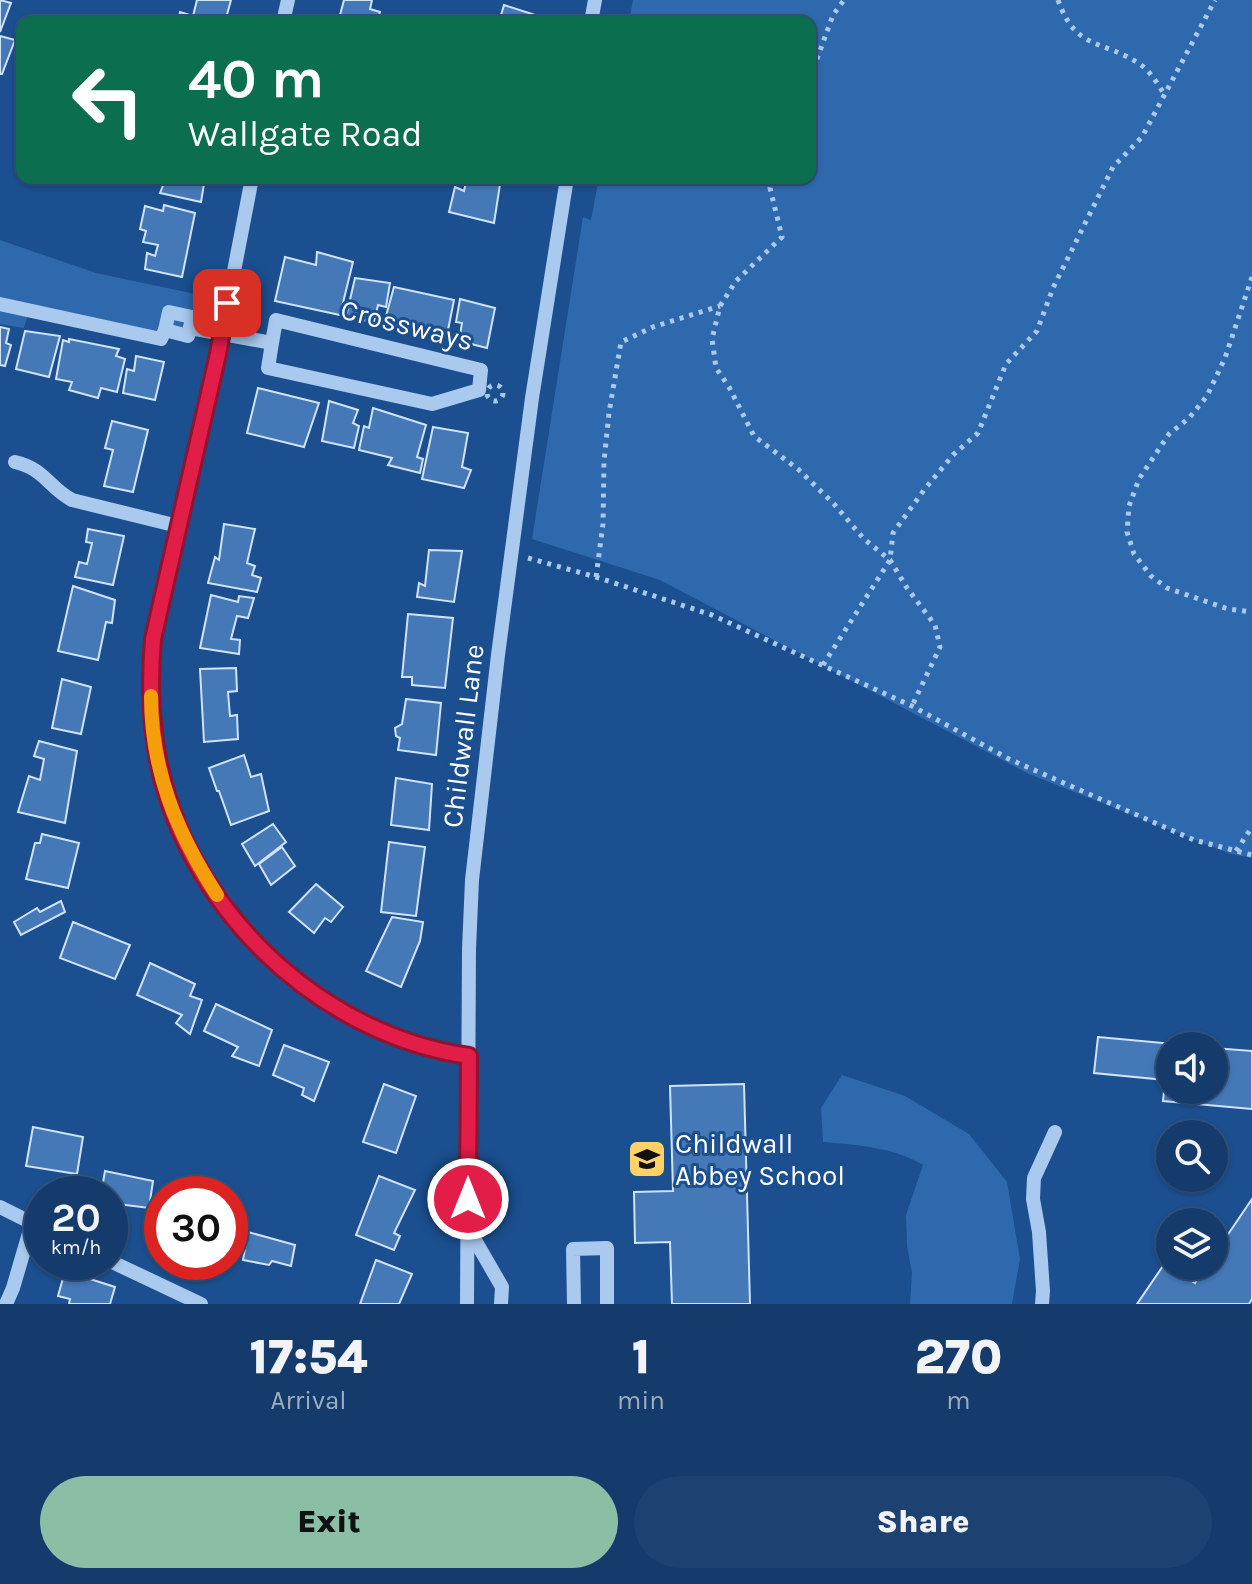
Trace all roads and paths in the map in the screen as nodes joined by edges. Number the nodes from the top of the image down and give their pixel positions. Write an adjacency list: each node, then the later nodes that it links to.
1 (844, 0): 4 (path)
2 (1058, 0): 5 (path)
3 (1215, 0): 5 (path)
4 (816, 62)
5 (1165, 95): 17 (path)
6 (251, 184): 12 (street)
7 (566, 184): 16 (street, Childwall Lane)
8 (771, 184): 11 (path)
9 (1252, 277): 19 (path)
10 (0, 304): 12 (street)
11 (720, 306): 17 (path); 18 (path)
12 (221, 334): 13 (street); 15 (street)
13 (272, 343): 13 (street, Crossways)
14 (15, 462): 15 (street)
15 (178, 526): 25 (street)
16 (512, 553): 18 (path); 25 (street, Childwall Lane)
17 (890, 560): 20 (path); 21 (path)
18 (596, 577): 20 (path)
19 (1252, 612)
20 (823, 665): 21 (path)
21 (912, 706): 23 (path)
22 (1252, 827): 23 (path)
23 (1236, 851): 24 (path)
24 (1252, 855)
25 (469, 1056): 29 (street, Childwall Lane)
26 (1055, 1132): 38 (street)
27 (0, 1207): 28 (street)
28 (24, 1219)
29 (468, 1227): 34 (street, Childwall Lane); 35 (street)
30 (24, 1260): 32 (street)
31 (128, 1270): 33 (street)
32 (6, 1304)
33 (201, 1304)
34 (467, 1304)
35 (501, 1304)
36 (574, 1304): 37 (street)
37 (607, 1304)
38 (1042, 1304)

